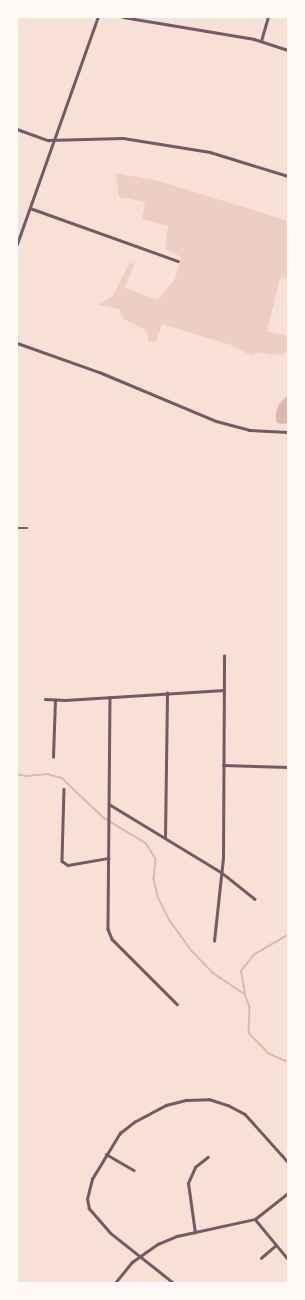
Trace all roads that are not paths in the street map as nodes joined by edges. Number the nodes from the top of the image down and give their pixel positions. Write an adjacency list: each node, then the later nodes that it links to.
1 (98, 17): 7 (street)
2 (123, 17): 4 (street)
3 (268, 17): 4 (street)
4 (261, 41): 5 (street)
5 (288, 50)
6 (17, 129): 7 (street)
7 (54, 140): 8 (street); 9 (street)
8 (288, 176)
9 (30, 208): 10 (street); 11 (street)
10 (17, 244)
11 (178, 261)
12 (17, 343): 13 (street)
13 (288, 432)
14 (17, 528): 15 (street)
15 (27, 528)
16 (224, 656): 17 (street)
17 (224, 690): 18 (street); 23 (street)
18 (167, 693): 19 (street); 27 (street)
19 (110, 697): 21 (street); 26 (street)
20 (45, 698): 21 (street)
21 (55, 700): 22 (street)
22 (53, 758)
23 (222, 765): 24 (street); 29 (street)
24 (288, 767)
25 (64, 789): 28 (street)
26 (109, 804): 27 (street); 28 (street)
27 (166, 838): 29 (street)
28 (108, 858): 32 (street)
29 (221, 872): 30 (street); 31 (street)
30 (256, 899)
31 (214, 941)
32 (177, 1004)
33 (106, 1154): 35 (street); 36 (street); 41 (street)
34 (208, 1157): 39 (street)
35 (288, 1162)
36 (134, 1170)
37 (288, 1193): 38 (street)
38 (255, 1220): 39 (street); 40 (street)
39 (195, 1233): 41 (street)
40 (275, 1246): 42 (street); 43 (street)
41 (139, 1256): 44 (street); 45 (street)
42 (261, 1258)
43 (288, 1259)
44 (115, 1283)
45 (173, 1283)

